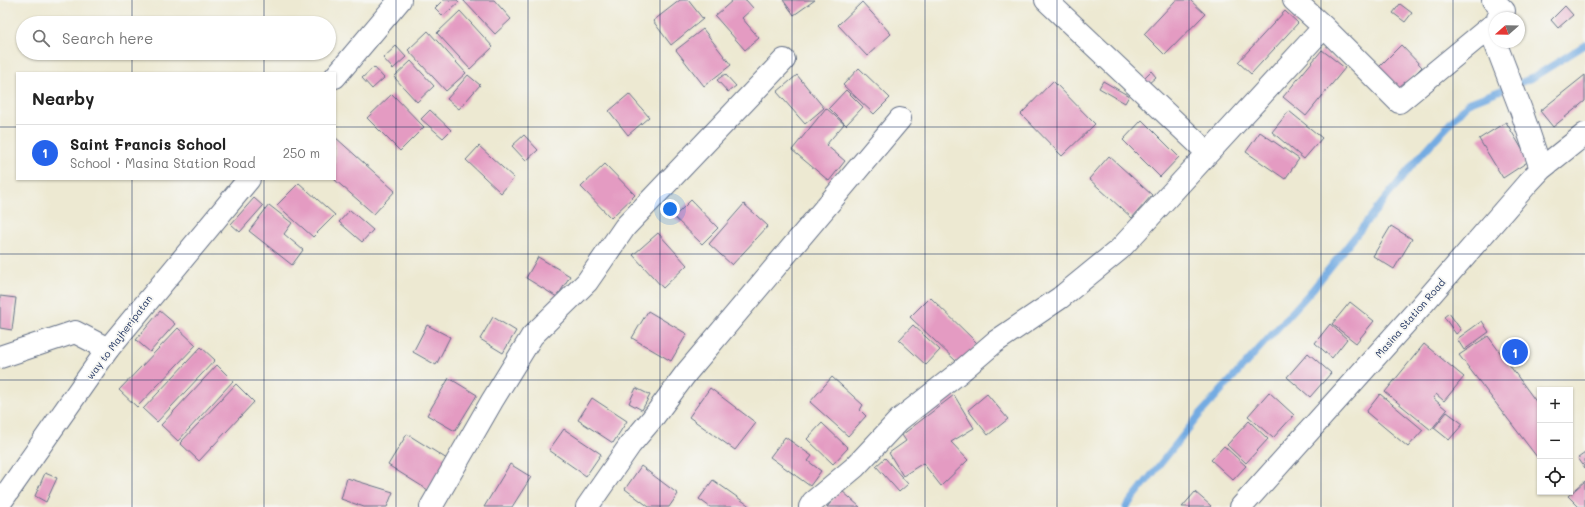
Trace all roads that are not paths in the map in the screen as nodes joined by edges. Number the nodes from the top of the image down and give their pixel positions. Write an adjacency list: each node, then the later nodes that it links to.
1 (400, 0): 8 (street)
2 (1046, 0): 11 (street)
3 (1294, 0): 4 (street)
4 (1324, 27): 5 (street); 11 (street)
5 (1489, 30)
6 (1505, 48): 12 (street)
7 (784, 60): 17 (street)
8 (336, 76)
9 (900, 119): 18 (street)
10 (1585, 134): 12 (street, Masina Station Road)
11 (1208, 153): 19 (street)
12 (1541, 169): 20 (street, Masina Station Road)
13 (248, 180): 14 (street, way to Majheripatan)
14 (108, 348): 15 (street); 16 (street, way to Majheripatan)
15 (0, 357)
16 (0, 504)
17 (431, 507)
18 (587, 507)
19 (810, 507)
20 (1241, 507)

